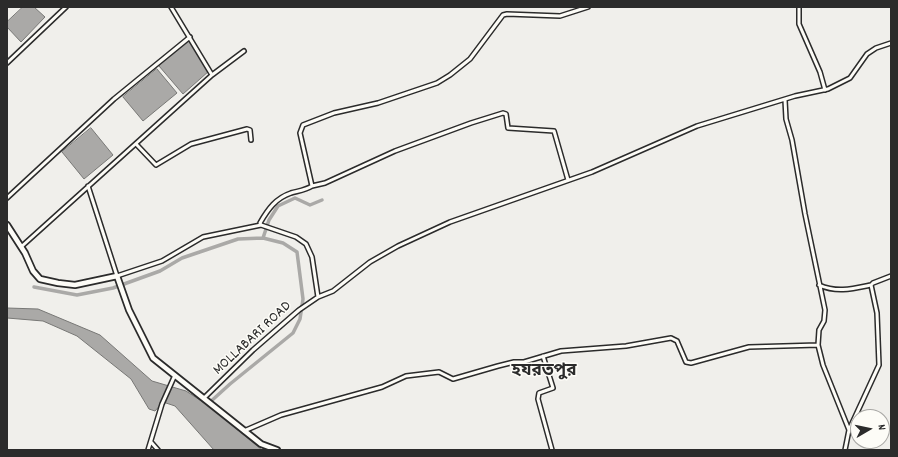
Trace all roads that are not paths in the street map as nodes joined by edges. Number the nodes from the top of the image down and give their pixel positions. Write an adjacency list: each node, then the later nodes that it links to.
1 (66, 7): 8 (street)
2 (171, 7): 5 (street)
3 (588, 7): 16 (street)
4 (799, 7): 10 (street)
5 (190, 36): 9 (street); 17 (street)
6 (891, 43): 10 (street, MOLLABARI ROAD)
7 (244, 51): 9 (street)
8 (7, 63)
9 (212, 75): 13 (street)
10 (825, 90): 11 (street, MOLLABARI ROAD)
11 (785, 100): 14 (street, MOLLABARI ROAD); 23 (street)
12 (251, 140): 13 (street)
13 (136, 144): 15 (street)
14 (568, 180): 16 (street); 25 (street, MOLLABARI ROAD)
15 (88, 186): 20 (street); 22 (street)
16 (312, 186): 19 (street)
17 (7, 198)
18 (7, 225): 20 (street)
19 (261, 225): 22 (street); 25 (street)
20 (21, 246): 22 (street)
21 (891, 276): 24 (street)
22 (118, 278): 28 (street)
23 (819, 285): 24 (street); 26 (street)
24 (871, 285): 30 (street)
25 (318, 297): 29 (street, MOLLABARI ROAD)
26 (818, 345): 27 (street); 31 (street)
27 (543, 356): 32 (street); 37 (street)
28 (175, 375): 29 (street); 33 (street)
29 (208, 401): 32 (street)
30 (859, 409)
31 (850, 430): 38 (street)
32 (244, 431): 36 (street)
33 (151, 442): 34 (street); 35 (street)
34 (148, 450)
35 (158, 450)
36 (277, 450)
37 (552, 450)
38 (845, 450)

